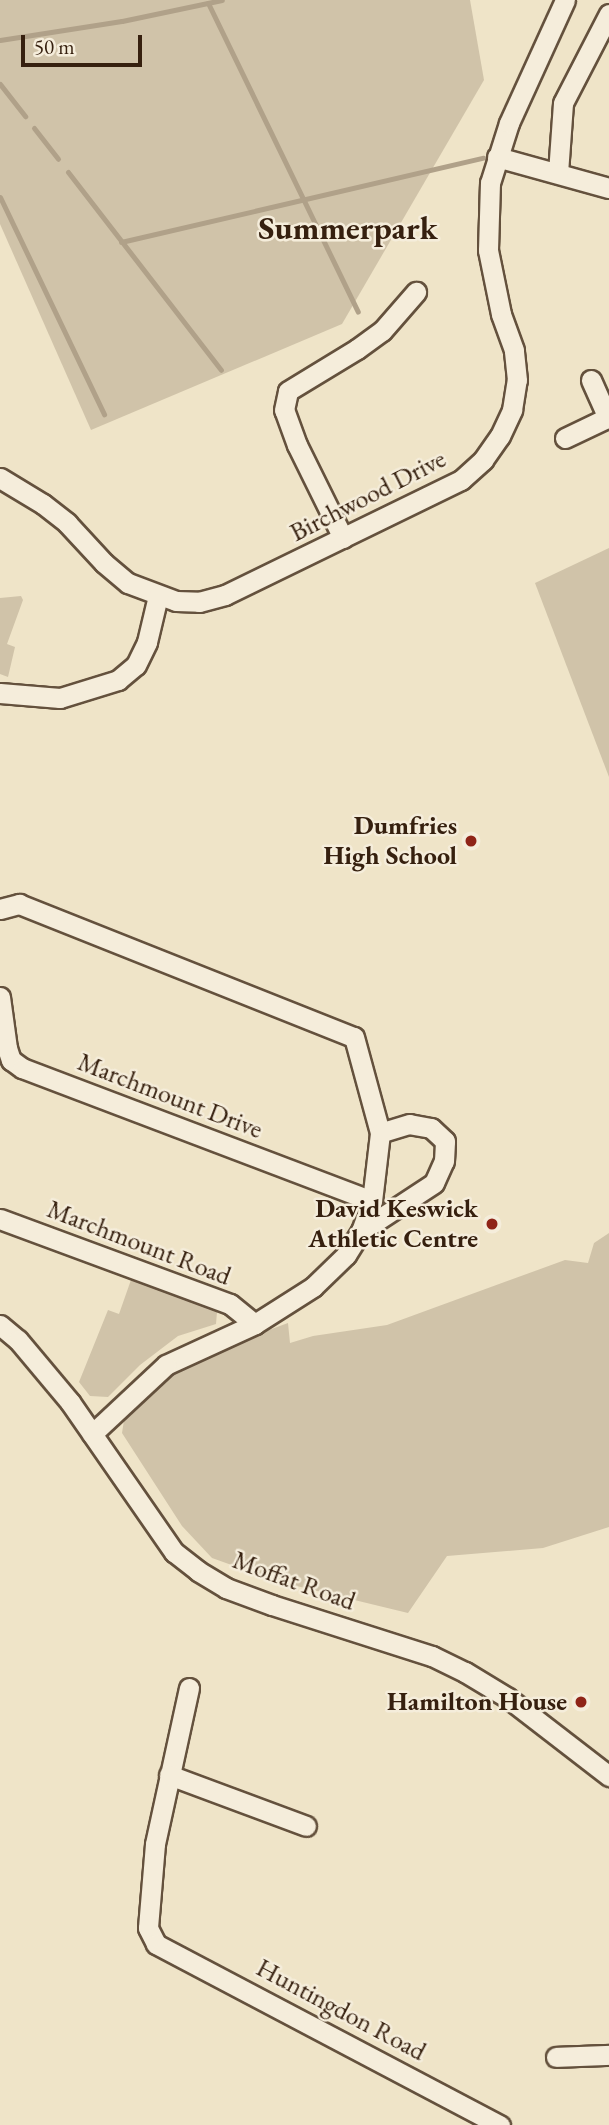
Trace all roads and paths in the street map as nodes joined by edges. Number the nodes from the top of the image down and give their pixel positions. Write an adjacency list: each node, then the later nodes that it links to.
1 (565, 0): 3 (street, Birchwood Drive)
2 (609, 14): 4 (street)
3 (497, 156): 4 (street); 11 (street, Birchwood Drive)
4 (558, 173): 5 (street)
5 (609, 188)
6 (416, 292): 11 (street)
7 (591, 380): 8 (street)
8 (608, 417): 9 (street)
9 (565, 438)
10 (0, 478): 12 (street, Birchwood Drive)
11 (343, 538): 12 (street, Birchwood Drive)
12 (158, 596): 13 (street)
13 (0, 693)
14 (0, 909): 16 (street)
15 (0, 997): 17 (street, Marchmount Drive)
16 (380, 1133): 17 (street); 19 (street)
17 (372, 1201): 19 (street)
18 (0, 1219): 20 (street, Marchmount Road)
19 (361, 1231): 20 (street)
20 (255, 1324): 22 (street)
21 (0, 1325): 22 (street, Moffat Road)
22 (92, 1434): 25 (street, Moffat Road)
23 (188, 1688): 24 (street)
24 (169, 1775): 26 (street); 29 (street, Huntingdon Road)
25 (609, 1776)
26 (306, 1826)
27 (609, 2055): 28 (street)
28 (556, 2057)
29 (500, 2125)

